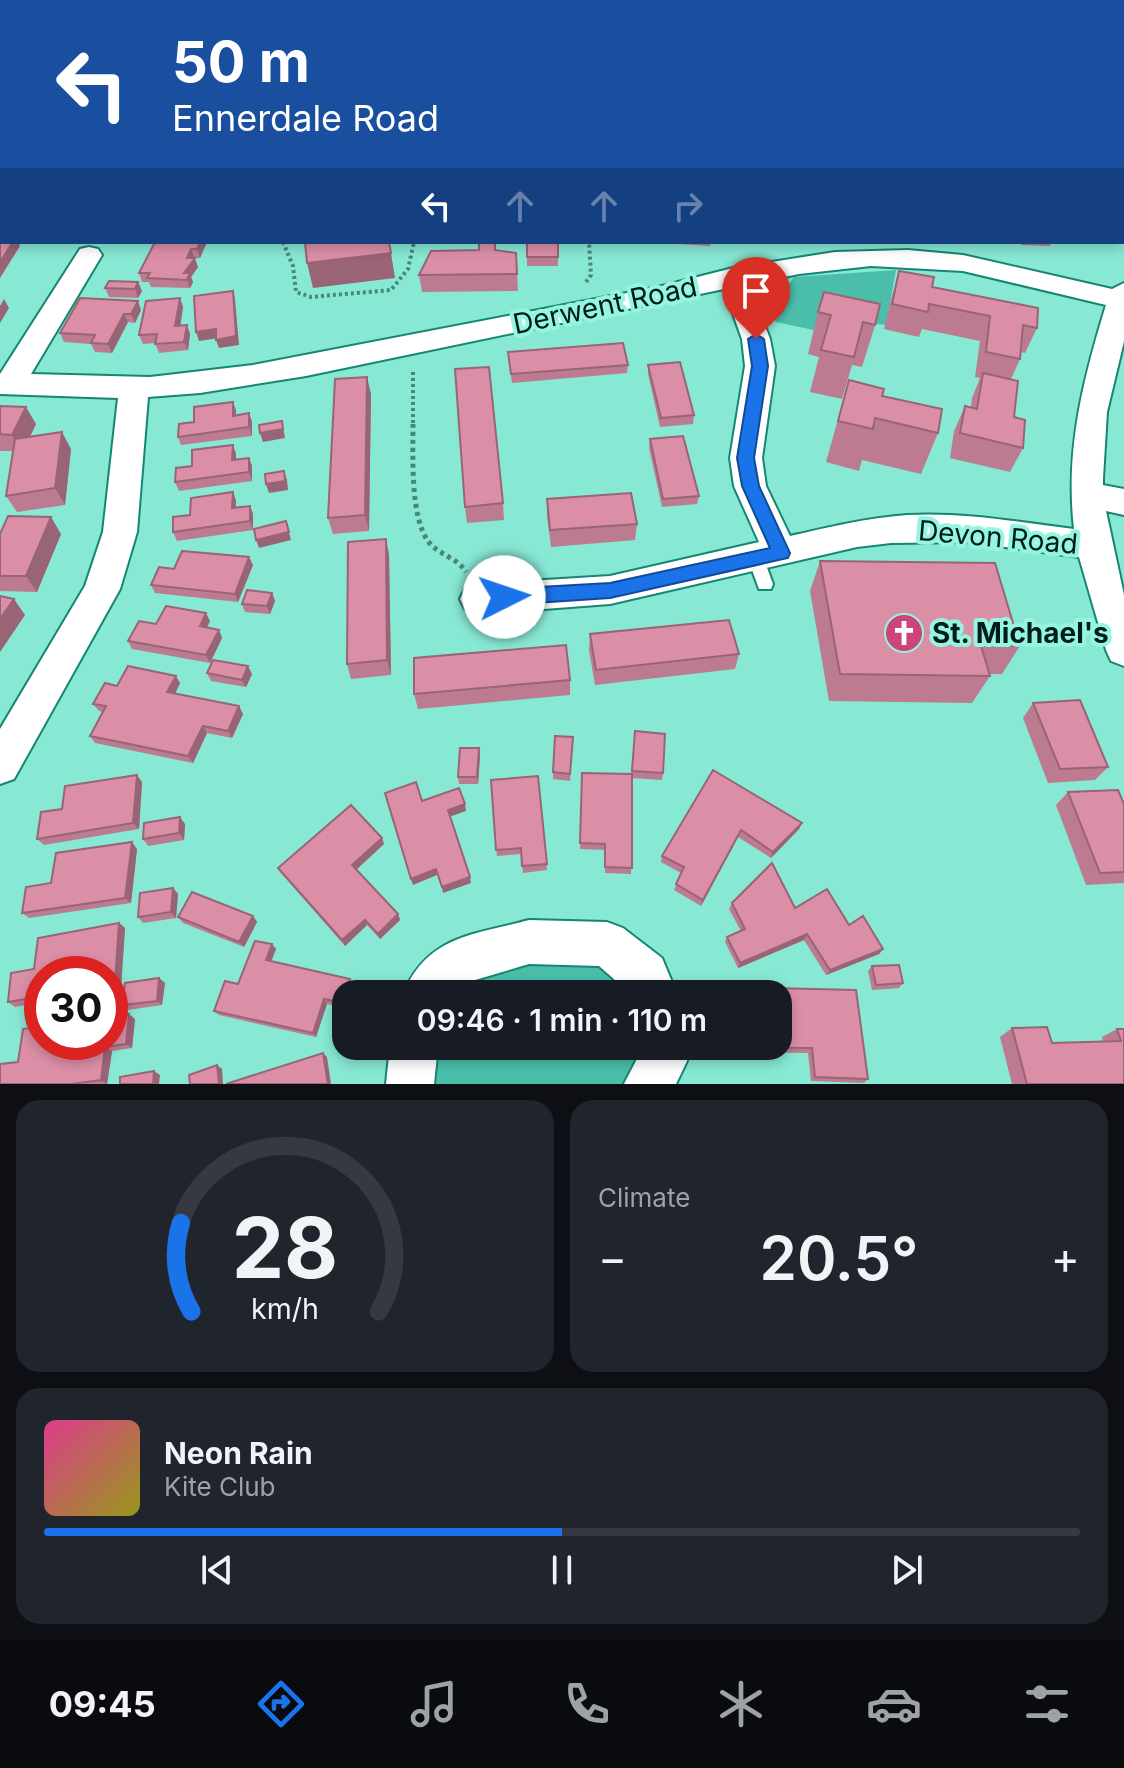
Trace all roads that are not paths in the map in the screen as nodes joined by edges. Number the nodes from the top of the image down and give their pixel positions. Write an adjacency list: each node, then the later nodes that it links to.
1 (89, 255): 4 (street)
2 (733, 277): 3 (street, Derwent Road); 5 (street, Derwent Road); 9 (street)
3 (1123, 296): 6 (street)
4 (5, 384): 5 (street, Derwent Road)
5 (134, 387): 12 (street)
6 (1089, 495): 7 (street); 8 (street)
7 (1124, 502)
8 (1094, 545): 9 (street, Devon Road); 11 (street)
9 (767, 565): 10 (street, Devon Road)
10 (478, 599)
11 (1124, 650)
12 (0, 766)
13 (438, 980): 14 (street)
14 (648, 980)
15 (413, 1060): 17 (street)
16 (663, 1060): 18 (street)
17 (410, 1084)
18 (648, 1084)

